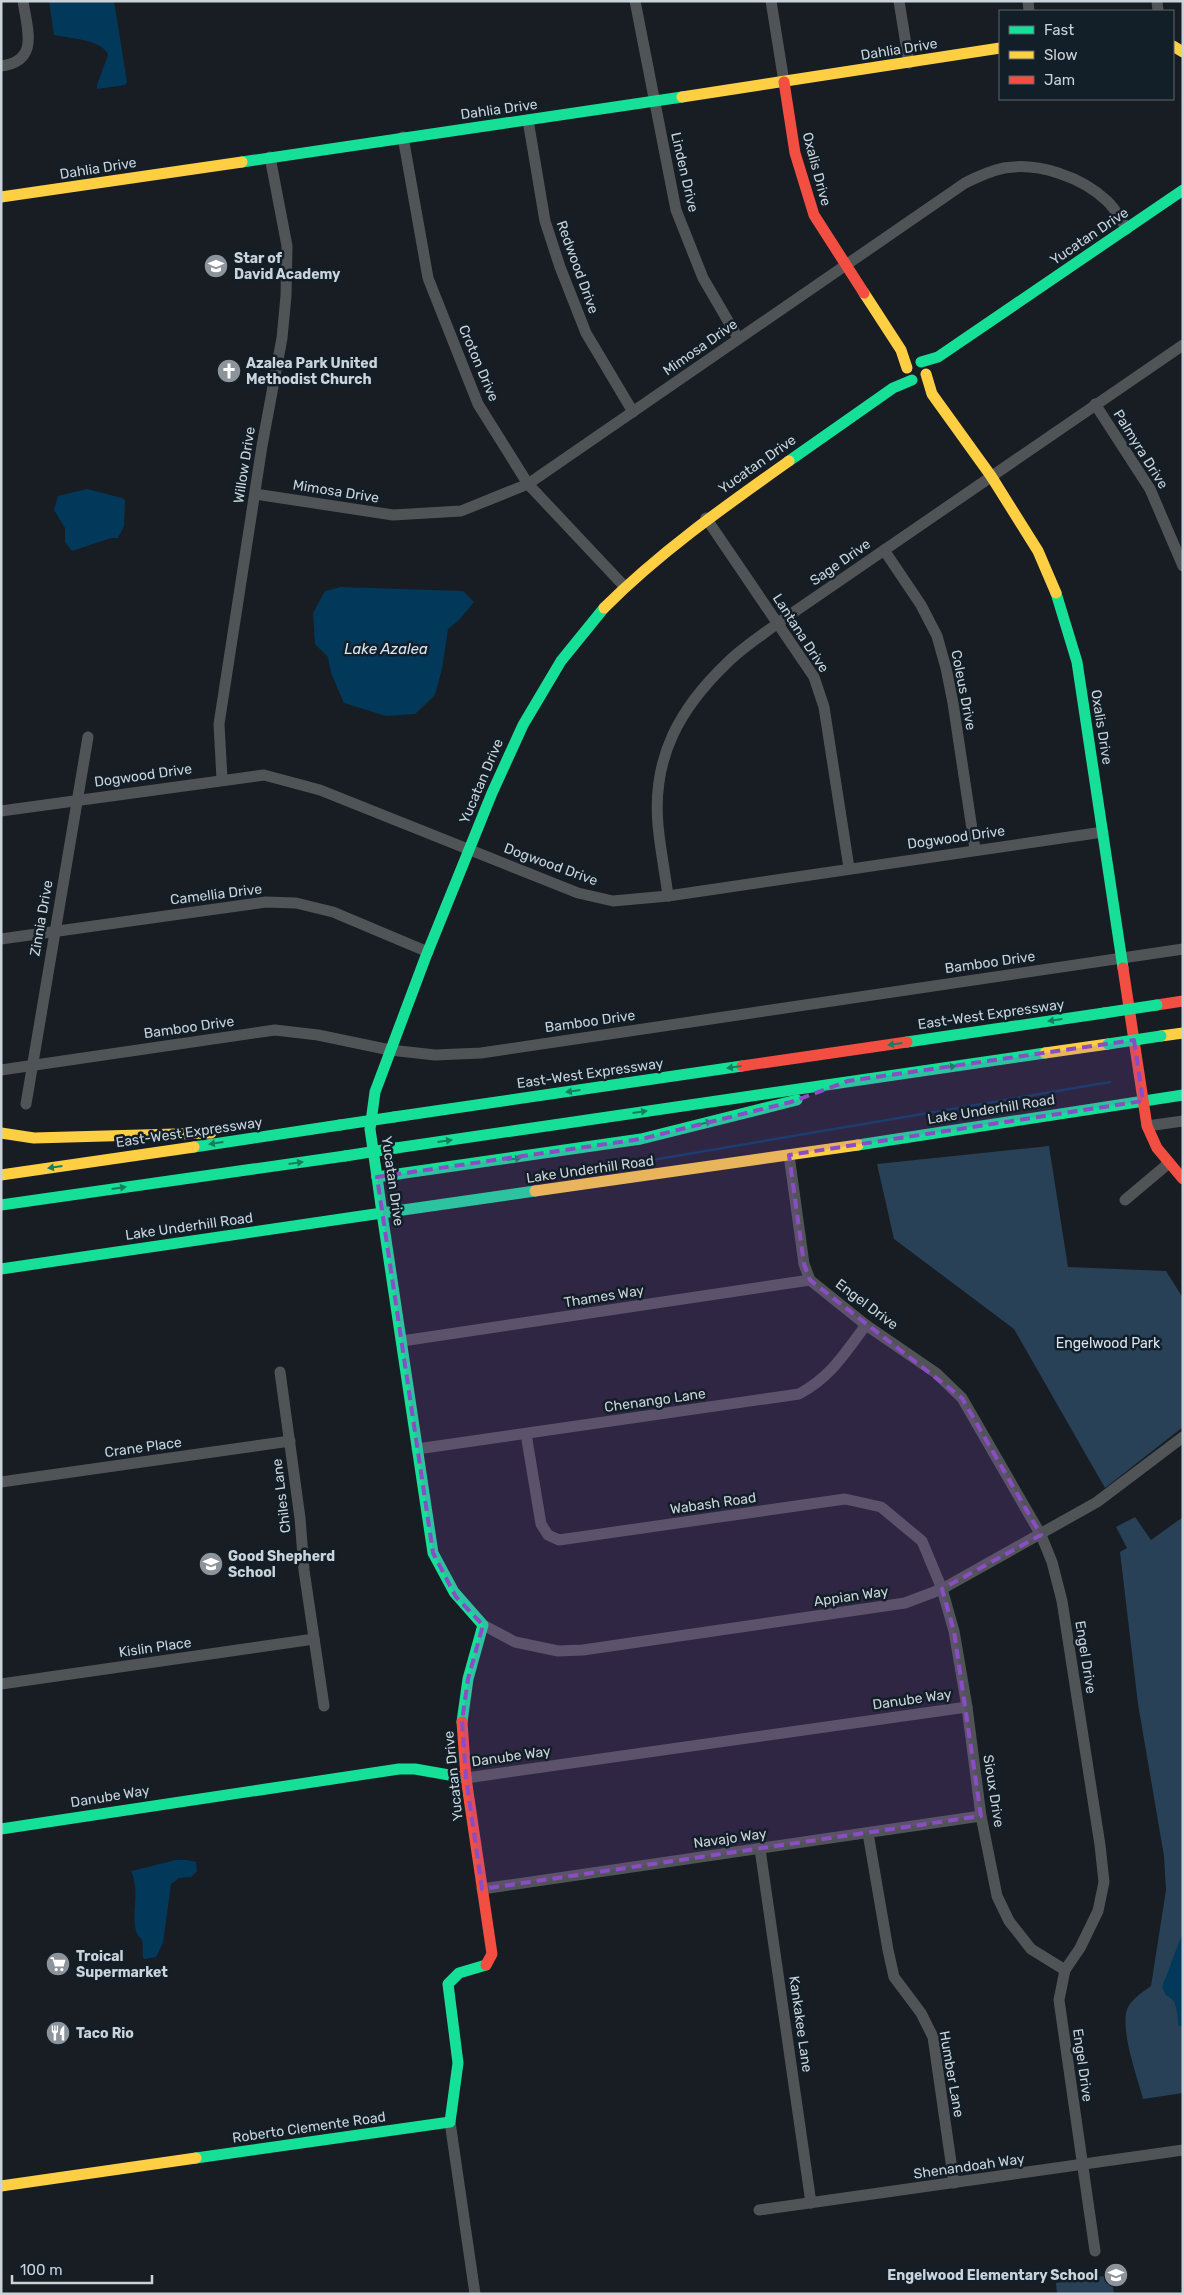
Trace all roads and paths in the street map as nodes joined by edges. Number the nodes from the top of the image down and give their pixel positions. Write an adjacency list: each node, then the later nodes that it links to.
1 (23, 1): 7 (street)
2 (635, 1): 9 (street, Linden Drive)
3 (771, 1): 8 (street, Oxalis Drive)
4 (899, 1): 6 (street)
5 (999, 48): 6 (main road, Dahlia Drive)
6 (908, 63): 8 (main road, Dahlia Drive)
7 (1, 66)
8 (784, 82): 9 (main road, Dahlia Drive); 16 (main road, Oxalis Drive)
9 (654, 100): 10 (main road, Dahlia Drive); 17 (street, Linden Drive)
10 (528, 120): 11 (main road, Dahlia Drive); 21 (street, Redwood Drive)
11 (403, 138): 12 (main road, Dahlia Drive); 23 (street, Croton Drive)
12 (270, 157): 14 (main road, Dahlia Drive); 24 (street, Willow Drive)
13 (1183, 190): 15 (main road, Yucatan Drive)
14 (1, 197)
15 (1127, 229): 16 (street, Mimosa Drive); 19 (main road, Yucatan Drive)
16 (846, 265): 17 (street, Mimosa Drive); 19 (main road, Oxalis Drive)
17 (738, 338): 21 (street, Mimosa Drive)
18 (1183, 345): 20 (street, Sage Drive)
19 (916, 371): 22 (main road, Oxalis Drive); 25 (main road, Yucatan Drive)
20 (1095, 404): 22 (street, Sage Drive); 27 (street, Palmyra Drive)
21 (633, 412): 23 (street, Mimosa Drive)
22 (991, 476): 26 (street, Sage Drive); 34 (main road, Oxalis Drive)
23 (528, 484): 24 (street, Mimosa Drive); 28 (street, Croton Drive)
24 (255, 494): 31 (street, Willow Drive)
25 (706, 518): 28 (main road, Yucatan Drive); 29 (street, Lantana Drive)
26 (884, 550): 29 (street, Sage Drive); 36 (street, Coleus Drive)
27 (1183, 566)
28 (624, 586): 35 (main road, Yucatan Drive)
29 (778, 623): 37 (street, Lantana Drive); 38 (street, Sage Drive)
30 (88, 737): 32 (street, Zinnia Drive)
31 (222, 779): 32 (street, Dogwood Drive); 35 (street, Dogwood Drive)
32 (77, 800): 33 (street, Dogwood Drive); 39 (street, Zinnia Drive)
33 (1, 811)
34 (1103, 832): 36 (street, Dogwood Drive); 43 (main road, Oxalis Drive)
35 (469, 848): 38 (street, Dogwood Drive); 42 (main road, Yucatan Drive)
36 (975, 849): 37 (street, Dogwood Drive)
37 (849, 868): 38 (street, Dogwood Drive)
38 (668, 896)
39 (54, 931): 40 (street, Camellia Drive); 42 (street, Camellia Drive); 47 (street, Zinnia Drive)
40 (1, 939)
41 (1183, 949): 43 (street, Bamboo Drive)
42 (428, 952): 46 (main road, Yucatan Drive)
43 (1122, 958): 46 (street, Bamboo Drive); 51 (main road, Oxalis Drive)
44 (1183, 1001): 55 (main road, East-West Expressway, one-way to 55, bridge)
45 (1183, 1032): 49 (main road, one-way to 45, bridge)
46 (390, 1050): 47 (street, Bamboo Drive); 60 (main road, Yucatan Drive)
47 (32, 1066): 48 (street, Bamboo Drive); 52 (street, Zinnia Drive)
48 (1, 1070)
49 (848, 1081): 60 (main road, one-way to 49); 63 (main road, one-way to 49, bridge)
50 (1183, 1095): 51 (main road, Lake Underhill Road)
51 (1143, 1101): 54 (main road, Oxalis Drive); 57 (main road, Lake Underhill Road)
52 (26, 1104)
53 (1183, 1121): 54 (street)
54 (1147, 1126): 58 (main road, Oxalis Drive)
55 (316, 1129): 56 (main road); 59 (main road, East-West Expressway, one-way to 59)
56 (1, 1134)
57 (789, 1155): 64 (main road, Lake Underhill Road); 66 (street)
58 (1169, 1163): 61 (main road, Oxalis Drive); 62 (street)
59 (1, 1175)
60 (377, 1177): 64 (main road, Yucatan Drive)
61 (1183, 1179)
62 (1126, 1200)
63 (1, 1205)
64 (382, 1213): 65 (main road, Lake Underhill Road); 68 (main road, Yucatan Drive)
65 (1, 1269)
66 (810, 1280): 67 (street, Engel Drive); 68 (street, Thames Way)
67 (866, 1325): 70 (street, Chenango Lane); 75 (street, Engel Drive)
68 (402, 1341): 73 (main road, Yucatan Drive)
69 (280, 1372): 72 (street, Chiles Lane)
70 (526, 1434): 73 (street, Chenango Lane); 76 (street, Wabash Road)
71 (1183, 1437): 75 (street, Appian Way)
72 (290, 1441): 74 (street, Crane Place); 78 (street, Chiles Lane)
73 (417, 1448): 77 (main road, Yucatan Drive)
74 (1, 1482)
75 (1041, 1534): 76 (street, Appian Way); 88 (street, Engel Drive)
76 (942, 1589): 77 (street, Appian Way); 81 (street, Sioux Drive)
77 (483, 1624): 82 (main road, Yucatan Drive)
78 (314, 1639): 79 (street, Kislin Place); 80 (street, Chiles Lane)
79 (1, 1684)
80 (324, 1706)
81 (967, 1707): 82 (street, Danube Way); 83 (street, Sioux Drive)
82 (466, 1778): 84 (main road, Danube Way); 87 (main road, Yucatan Drive)
83 (982, 1816): 85 (street, Navajo Way); 88 (street, Sioux Drive)
84 (1, 1829)
85 (868, 1833): 86 (street, Navajo Way); 92 (street, Humber Lane)
86 (760, 1849): 87 (street, Navajo Way); 94 (street, Kankakee Lane)
87 (482, 1889): 89 (main road, Yucatan Drive)
88 (1065, 1970): 91 (street, Engel Drive)
89 (450, 2122): 93 (main road, Roberto Clemente Road); 97 (street)
90 (1183, 2150): 91 (street, Shenandoah Way)
91 (1082, 2164): 92 (street, Shenandoah Way); 96 (street, Engel Drive)
92 (954, 2183): 94 (street, Shenandoah Way)
93 (1, 2186)
94 (811, 2203): 95 (street, Shenandoah Way)
95 (759, 2210)
96 (1095, 2251)
97 (475, 2294)

